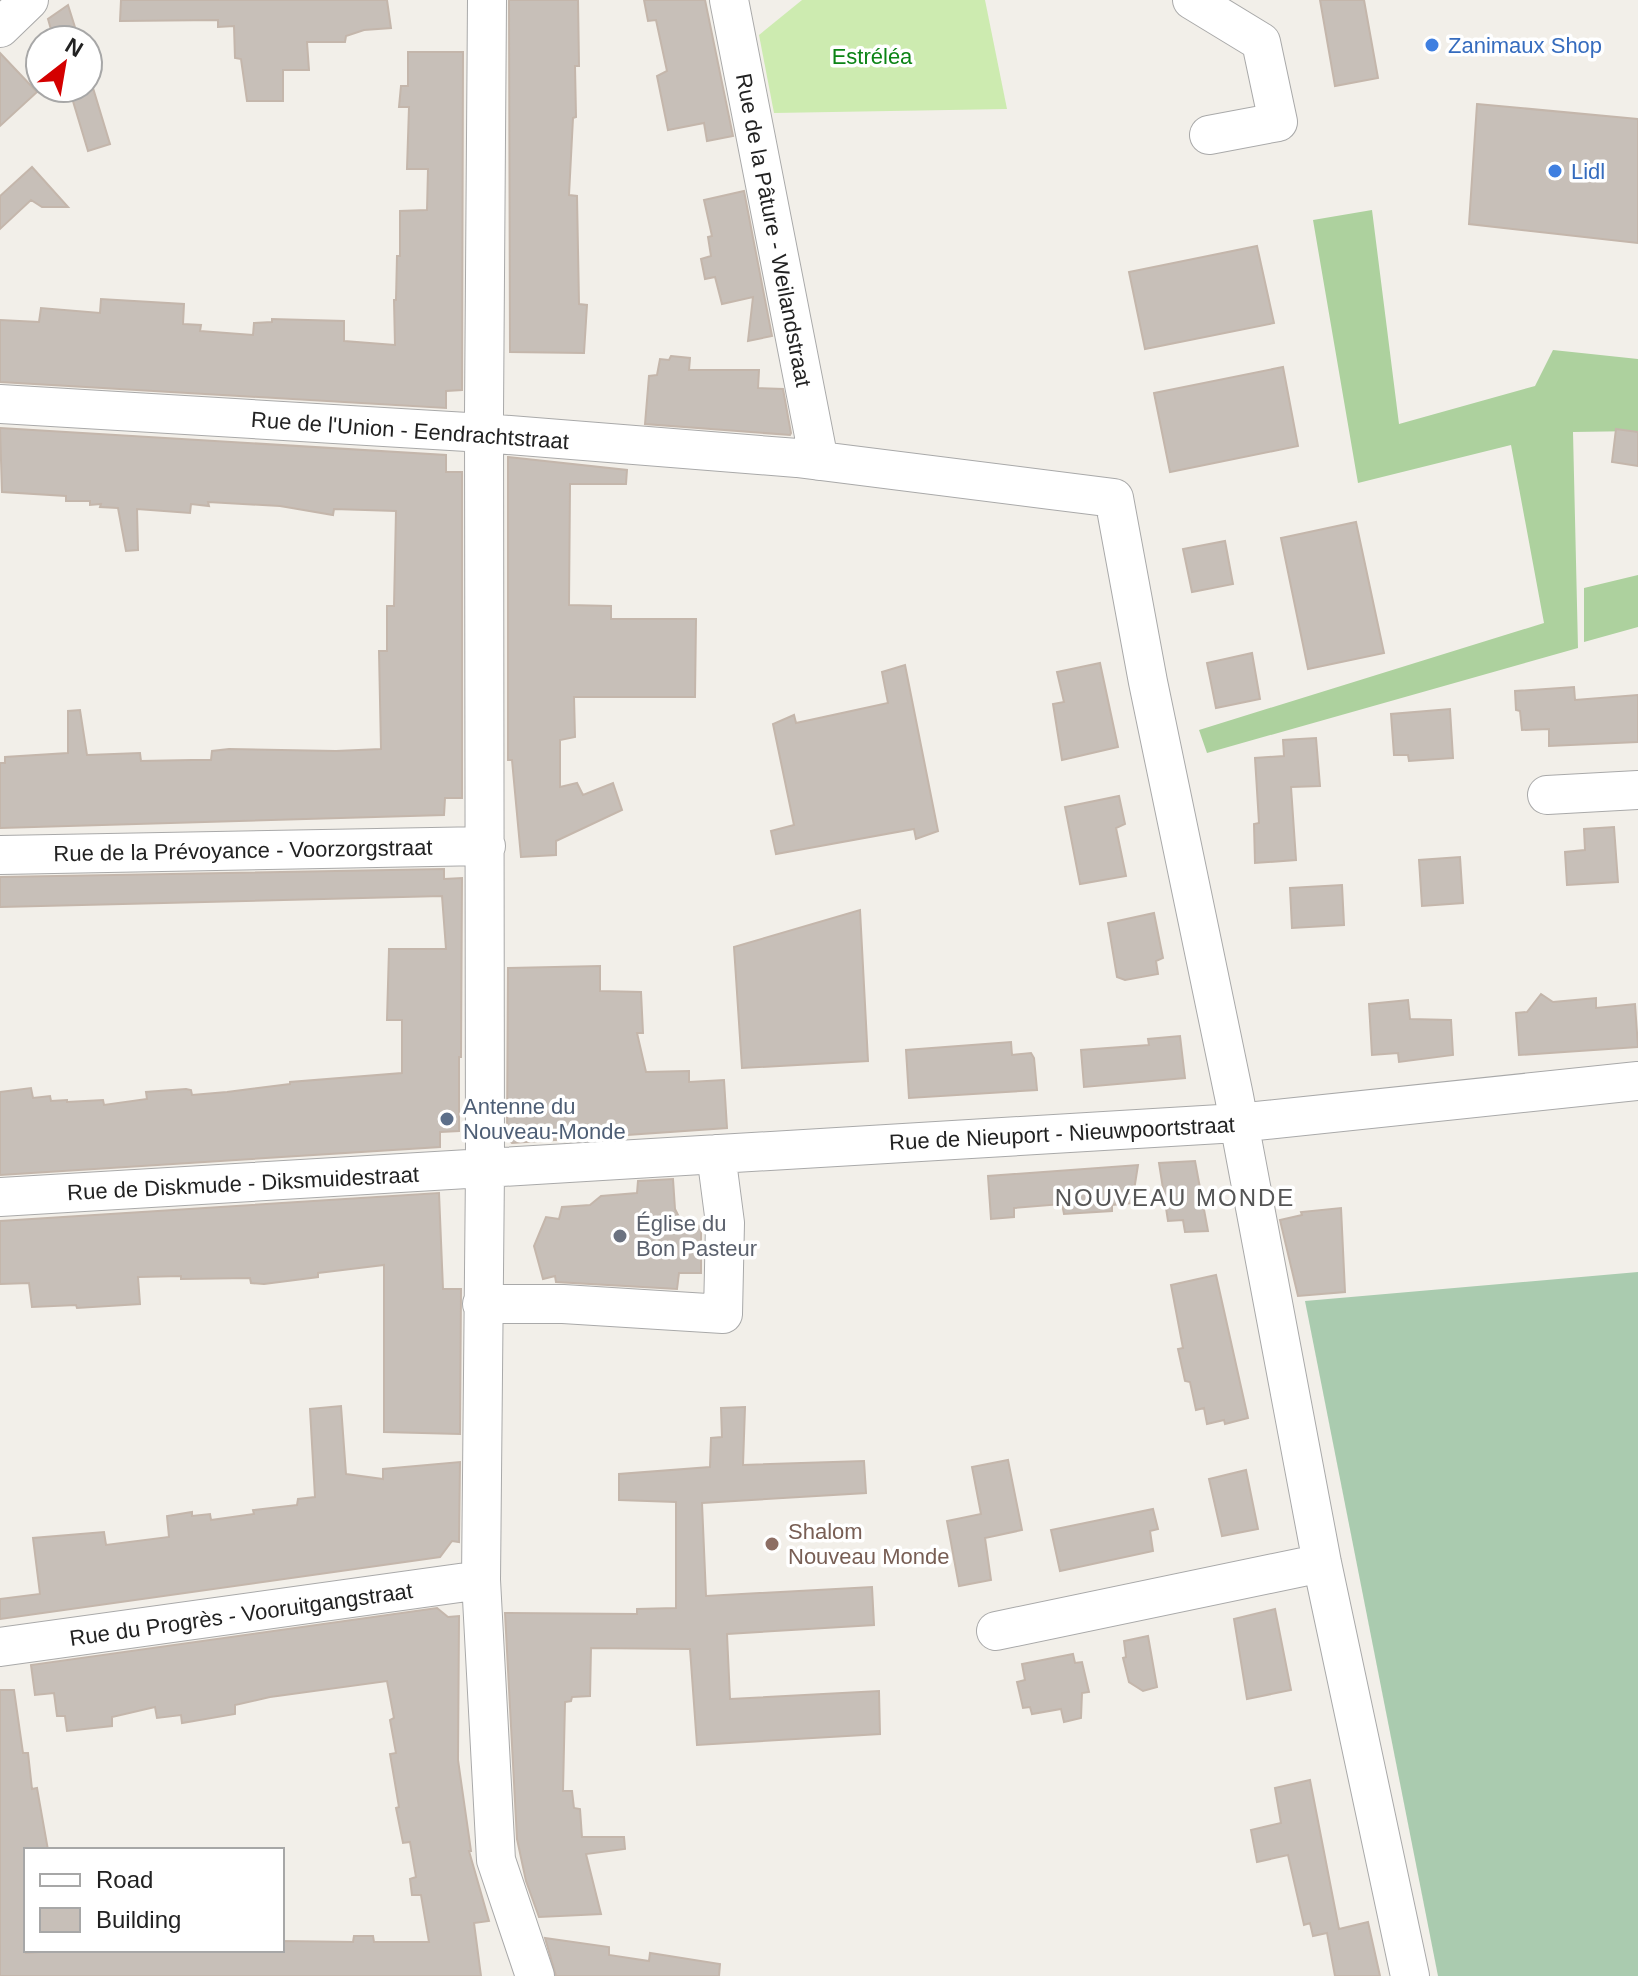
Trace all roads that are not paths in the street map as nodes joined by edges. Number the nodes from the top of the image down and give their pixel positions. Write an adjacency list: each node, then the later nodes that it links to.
1 (29, 0): 5 (street)
2 (487, 0): 8 (street)
3 (729, 0): 9 (street, Rue de la Pâture - Weilandstraat)
4 (1192, 0): 6 (street)
5 (0, 28)
6 (1209, 135)
7 (0, 404): 8 (street, Rue de l'Union - Eendrachtstraat)
8 (484, 433): 9 (street, Rue de l'Union - Eendrachtstraat); 12 (street)
9 (819, 461): 15 (street, Rue de l'Union - Eendrachtstraat)
10 (1638, 790): 11 (street)
11 (1547, 795)
12 (486, 846): 13 (street, Rue de la Prévoyance - Voorzorgstraat); 17 (street)
13 (0, 855)
14 (1638, 1081): 15 (street, Rue de Nieuport - Nieuwpoortstraat)
15 (1237, 1123): 16 (street, Rue de Nieuport - Nieuwpoortstraat); 20 (street)
16 (716, 1154): 17 (street, Rue de Nieuport - Nieuwpoortstraat); 19 (street)
17 (485, 1169): 18 (street, Rue de Diskmude - Diksmuidestraat); 19 (street)
18 (0, 1197)
19 (482, 1304): 21 (street)
20 (1322, 1563): 22 (street); 25 (street)
21 (481, 1580): 23 (street, Rue du Progrès - Vooruitgangstraat); 24 (street)
22 (996, 1631)
23 (0, 1647)
24 (535, 1976)
25 (1410, 1976)

